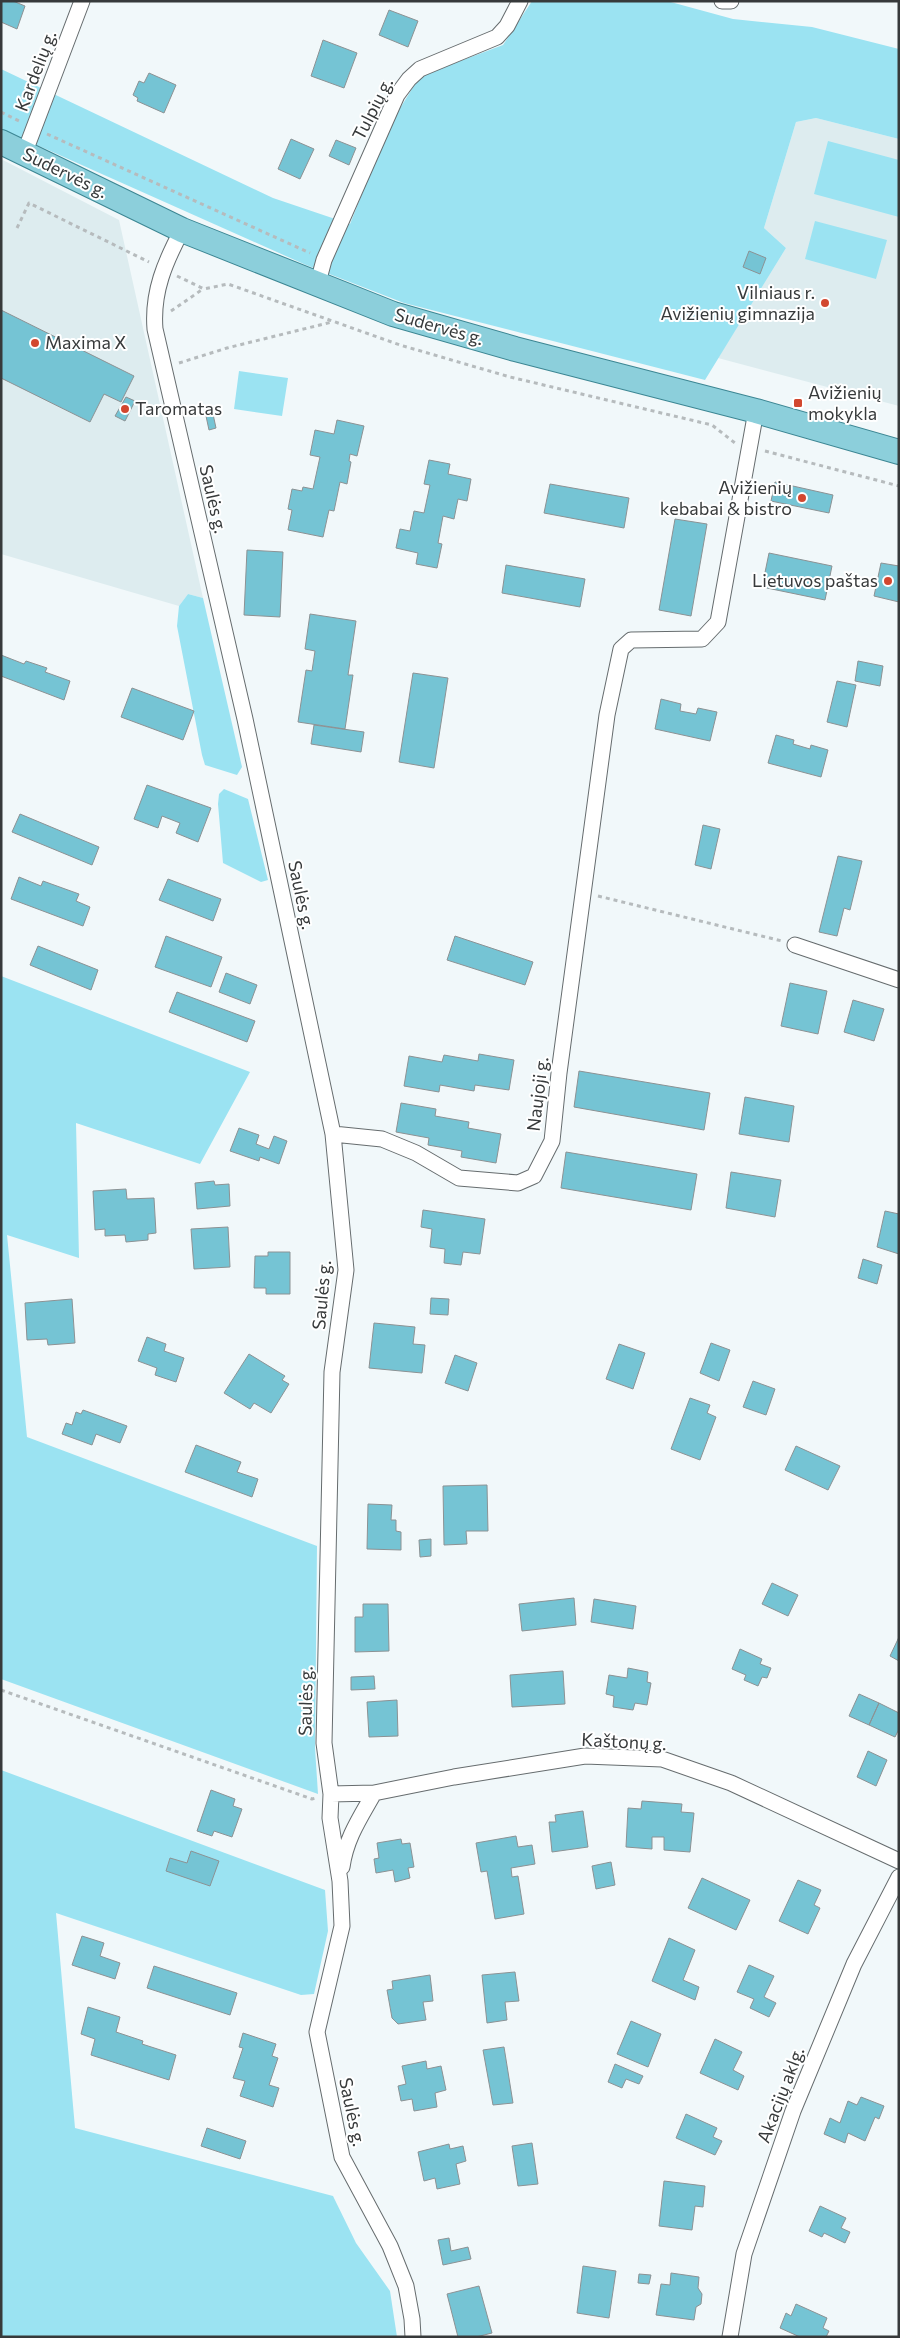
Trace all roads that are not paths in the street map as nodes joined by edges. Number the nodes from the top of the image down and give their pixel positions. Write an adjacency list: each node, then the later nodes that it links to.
1 (82, 1): 6 (street, Kardelių g.)
2 (520, 1): 8 (street, Tulpių g.)
3 (722, 1): 4 (street)
4 (731, 1)
5 (1, 142): 6 (main road, Sudervės g.)
6 (24, 154): 7 (main road, Sudervės g.)
7 (182, 230): 8 (main road, Sudervės g.); 13 (street, Saulės g.)
8 (317, 286): 9 (main road, Sudervės g.)
9 (756, 412): 10 (main road, Sudervės g.); 13 (street, Naujoji g.)
10 (899, 452)
11 (795, 945): 12 (street)
12 (899, 980)
13 (334, 1134): 15 (street, Saulės g.)
14 (374, 1793): 15 (street, Kaštonų g.); 16 (street, Kaštonų g.); 18 (street)
15 (331, 1794): 18 (street, Saulės g.)
16 (899, 1861)
17 (899, 1877): 20 (street, Akacijų aklg.)
18 (340, 1881): 19 (street, Saulės g.)
19 (413, 2337)
20 (730, 2337)

